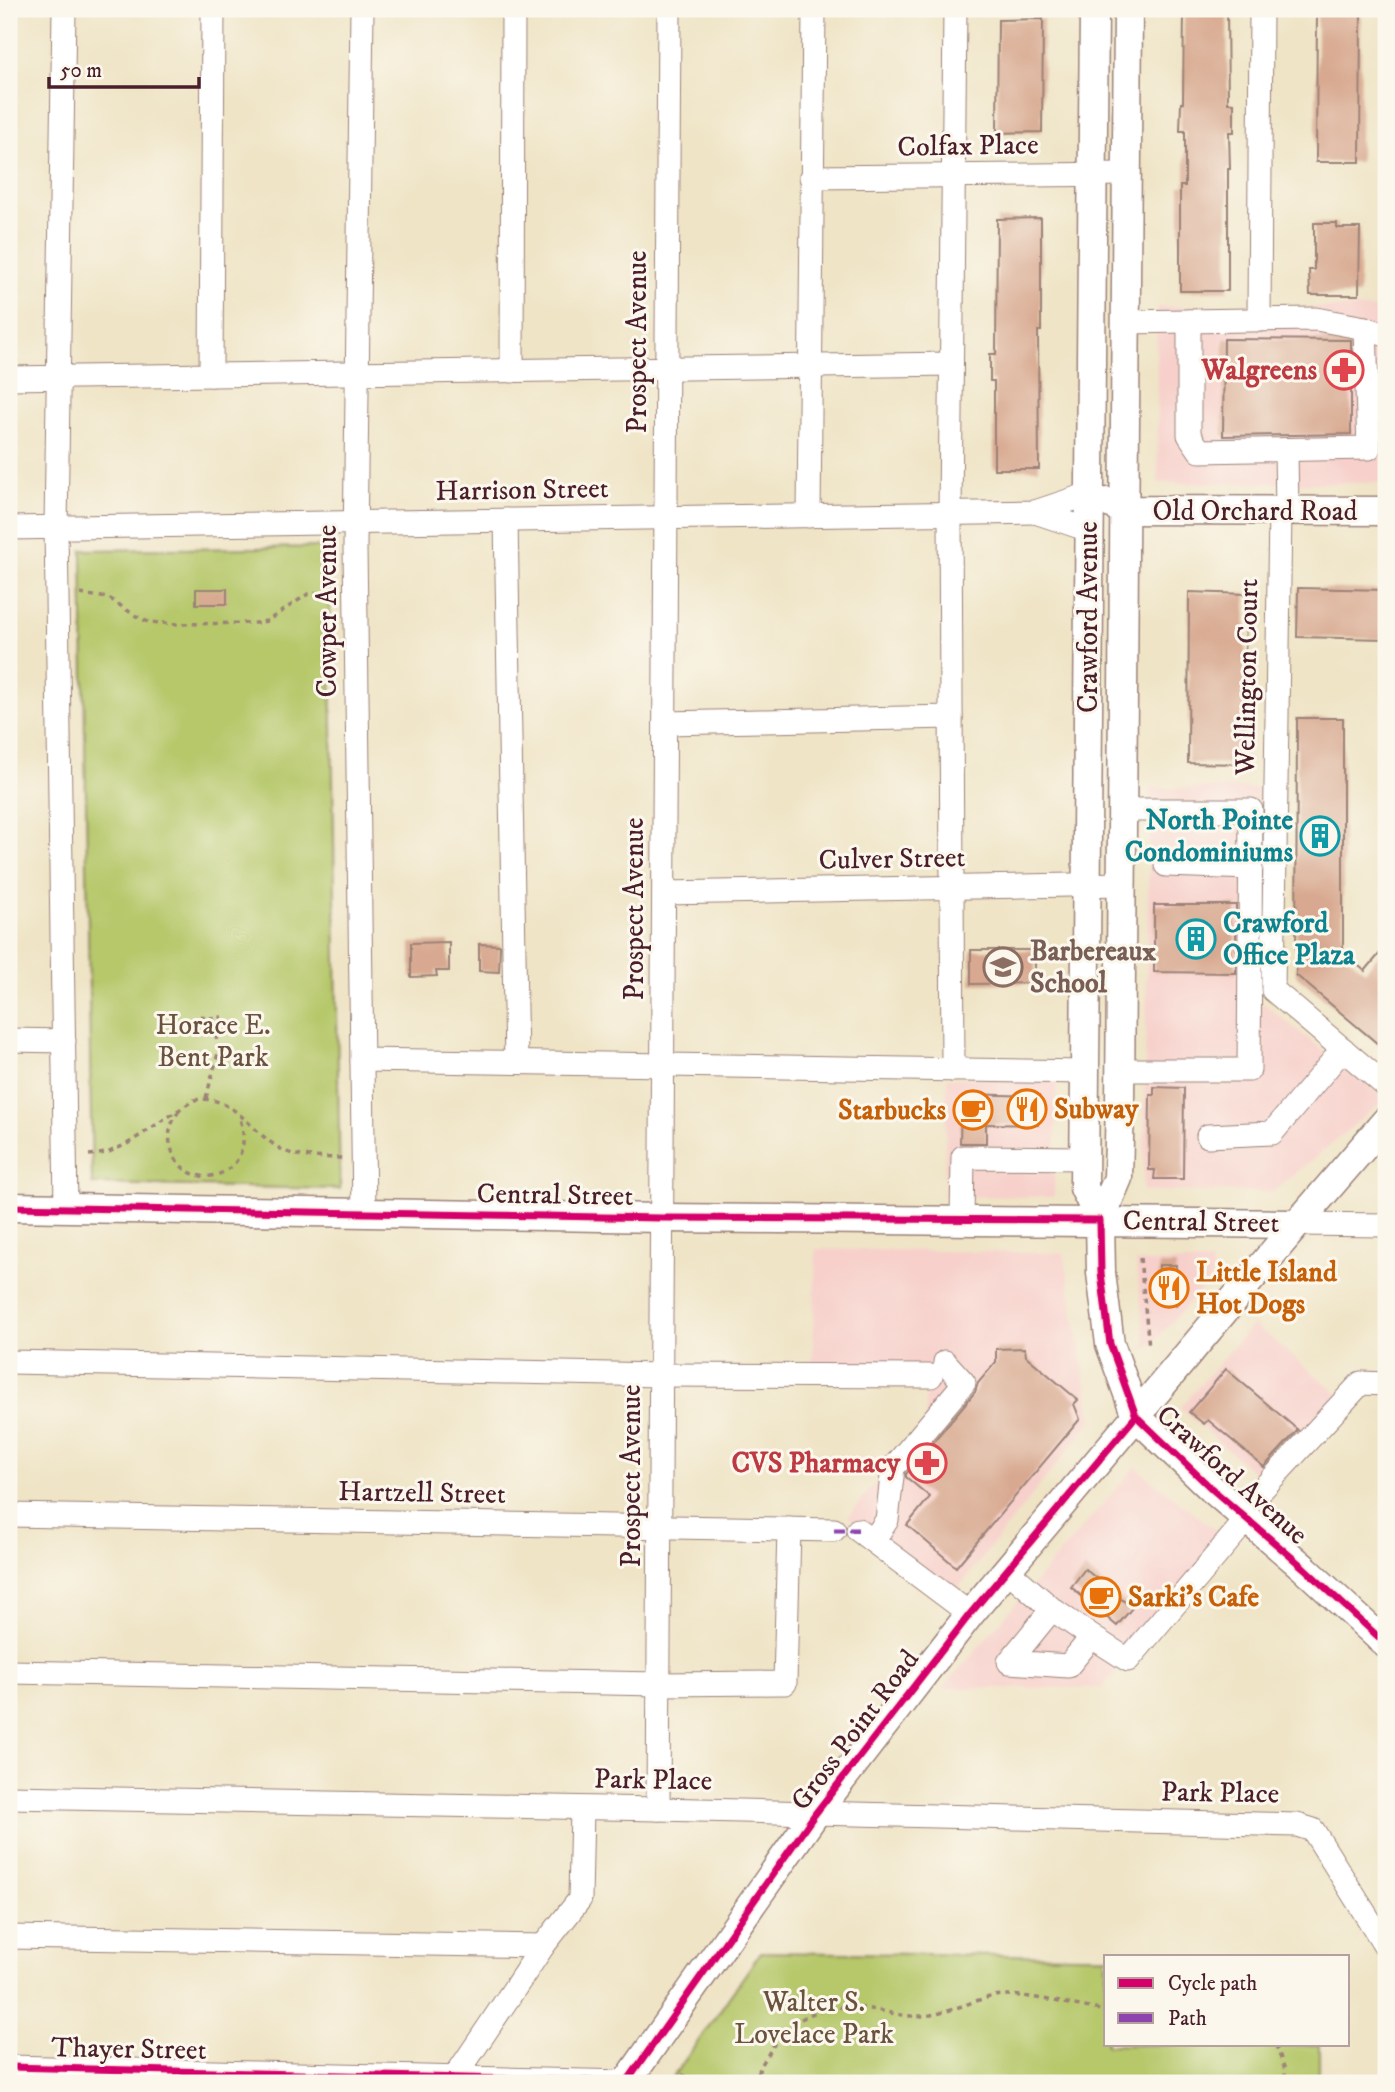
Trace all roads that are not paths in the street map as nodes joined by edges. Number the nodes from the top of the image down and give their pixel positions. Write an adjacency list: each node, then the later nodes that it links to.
1 (64, 9): 25 (street)
2 (213, 9): 24 (street)
3 (362, 9): 23 (street, Cowper Avenue)
4 (513, 9): 22 (street)
5 (669, 9): 21 (street, Prospect Avenue)
6 (814, 9): 14 (street)
7 (955, 9): 13 (street)
8 (1094, 9): 11 (main road, Crawford Avenue)
9 (1128, 9): 12 (main road, Crawford Avenue)
10 (1261, 9): 15 (street)
11 (1092, 174): 12 (street, Colfax Place); 13 (street, Colfax Place); 28 (main road, Crawford Avenue)
12 (1127, 174): 17 (main road, Crawford Avenue)
13 (954, 176): 14 (street, Colfax Place); 19 (street)
14 (811, 177): 20 (street)
15 (1259, 320): 16 (street); 18 (street)
16 (1189, 321): 17 (street); 27 (street)
17 (1125, 322): 29 (main road, Crawford Avenue)
18 (1376, 332): 27 (street)
19 (951, 364): 20 (street); 33 (street)
20 (810, 366): 21 (street); 34 (street)
21 (667, 368): 22 (street); 35 (street, Prospect Avenue)
22 (512, 370): 23 (street)
23 (357, 373): 24 (street); 37 (street, Cowper Avenue)
24 (211, 375): 25 (street)
25 (58, 377): 26 (street); 38 (street)
26 (9, 378)
27 (1286, 450): 30 (street)
28 (1089, 494): 29 (main road, Old Orchard Road); 32 (street, Harrison Street); 40 (main road, Crawford Avenue)
29 (1124, 510): 30 (main road, Old Orchard Road); 40 (main road, Old Orchard Road); 43 (main road, Crawford Avenue)
30 (1283, 511): 31 (main road, Old Orchard Road); 52 (street, Wellington Court)
31 (1386, 511)
32 (1035, 512): 33 (street, Harrison Street); 40 (street, Harrison Street)
33 (950, 513): 34 (street, Harrison Street); 41 (street)
34 (809, 516): 35 (street, Harrison Street)
35 (666, 518): 36 (street, Harrison Street); 42 (street, Prospect Avenue)
36 (506, 520): 37 (street, Harrison Street); 54 (street)
37 (356, 522): 38 (street, Harrison Street); 53 (street, Cowper Avenue)
38 (56, 527): 39 (street, Harrison Street); 51 (street)
39 (9, 528)
40 (1089, 530): 47 (main road, Crawford Avenue)
41 (951, 717): 42 (street); 48 (street)
42 (665, 723): 49 (street, Prospect Avenue)
43 (1123, 810): 45 (street); 46 (main road, Crawford Avenue)
44 (1166, 865): 45 (street)
45 (1251, 868): 57 (street)
46 (1122, 884): 47 (street, Culver Street); 57 (main road, Crawford Avenue)
47 (1086, 885): 48 (street, Culver Street); 58 (main road, Crawford Avenue)
48 (952, 888): 49 (street, Culver Street); 56 (street)
49 (664, 893): 55 (street, Prospect Avenue)
50 (9, 1040): 51 (street)
51 (64, 1041): 64 (street)
52 (1343, 1049): 59 (street, Wellington Court); 61 (street)
53 (362, 1060): 54 (street); 65 (street, Cowper Avenue)
54 (516, 1062): 55 (street)
55 (663, 1065): 56 (street); 66 (street, Prospect Avenue)
56 (953, 1070): 58 (street)
57 (1120, 1070): 68 (main road, Crawford Avenue)
58 (1084, 1072): 62 (main road, Crawford Avenue)
59 (1386, 1086)
60 (1386, 1121): 69 (main road, Gross Point Road)
61 (1208, 1136)
62 (1084, 1158): 67 (street); 68 (main road, Crawford Avenue)
63 (9, 1207): 64 (main road, Central Street)
64 (66, 1208): 65 (main road, Central Street)
65 (364, 1213): 66 (main road, Central Street)
66 (662, 1218): 67 (main road, Central Street); 72 (street, Prospect Avenue)
67 (962, 1219): 68 (main road, Central Street)
68 (1100, 1220): 69 (main road, Central Street); 74 (main road, Crawford Avenue)
69 (1297, 1224): 70 (street, Central Street); 74 (main road, Gross Point Road)
70 (1386, 1225)
71 (9, 1362): 72 (street)
72 (661, 1375): 77 (street, Prospect Avenue); 82 (street)
73 (1386, 1384): 76 (street)
74 (1136, 1416): 76 (main road, Crawford Avenue); 80 (main road, Gross Point Road)
75 (9, 1515): 77 (street, Hartzell Street)
76 (1243, 1516): 83 (main road, Crawford Avenue); 84 (street)
77 (660, 1527): 78 (street, Hartzell Street); 86 (street, Prospect Avenue)
78 (789, 1529): 79 (street, Hartzell Street); 86 (street)
79 (834, 1530)
80 (1007, 1570): 81 (street); 82 (main road, Gross Point Road)
81 (1052, 1609): 84 (street); 84 (street)
82 (970, 1615): 90 (main road, Gross Point Road)
83 (1382, 1632)
84 (1092, 1637)
85 (9, 1672): 86 (street)
86 (659, 1684): 89 (street, Prospect Avenue)
87 (9, 1797): 88 (street, Park Place)
88 (582, 1809): 89 (street, Park Place); 92 (street)
89 (658, 1809): 90 (street, Park Place)
90 (815, 1814): 93 (street, Park Place); 96 (main road, Gross Point Road)
91 (9, 1937): 92 (street)
92 (543, 1946): 95 (street)
93 (1386, 1947)
94 (9, 2067): 95 (street, Thayer Street)
95 (452, 2081): 96 (street, Thayer Street)
96 (626, 2082)

